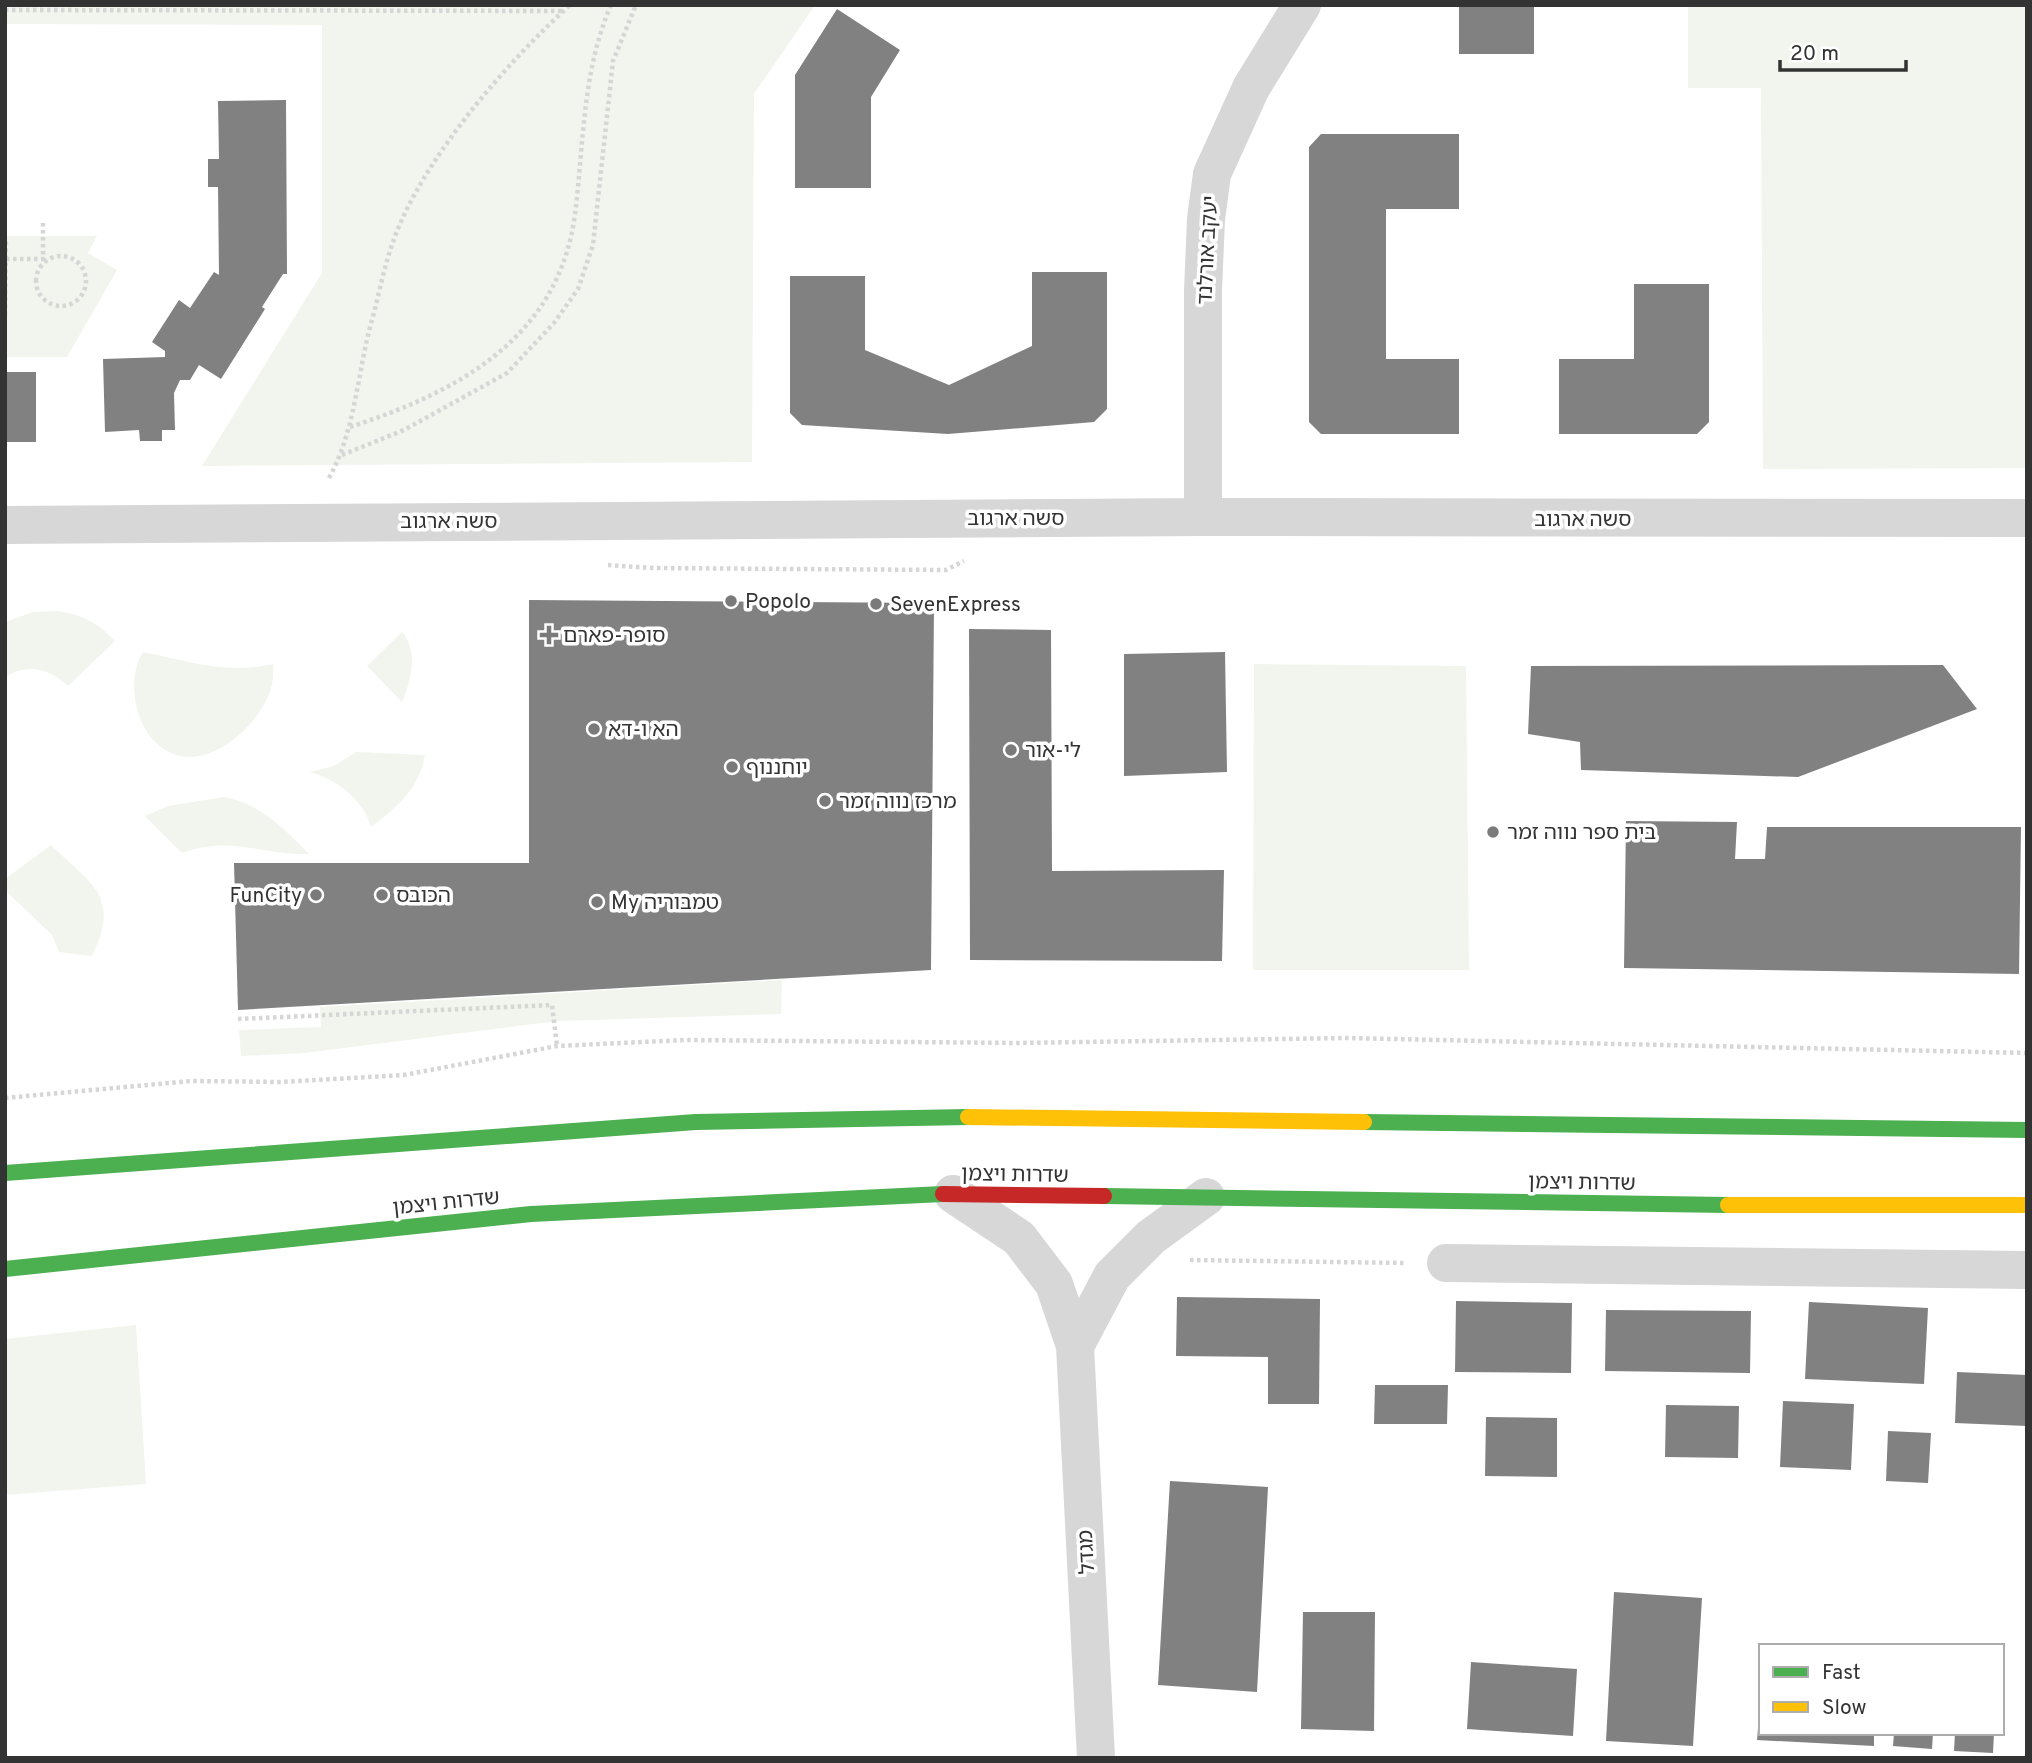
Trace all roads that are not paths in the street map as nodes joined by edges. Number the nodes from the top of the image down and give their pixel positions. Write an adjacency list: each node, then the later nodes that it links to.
1 (1301, 5): 2 (street, יעקב אורלנד)
2 (1203, 517): 3 (street, סשה ארגוב); 4 (street, סשה ארגוב)
3 (2027, 518)
4 (5, 525)
5 (2020, 1127): 6 (main road)
6 (5, 1173)
7 (953, 1194): 8 (main road, שדרות ויצמן); 11 (main road, שדרות ויצמן); 13 (street, מגדל)
8 (1206, 1197): 9 (main road, שדרות ויצמן); 13 (street)
9 (2027, 1205)
10 (1446, 1263): 12 (street)
11 (5, 1269)
12 (2027, 1270)
13 (1075, 1346): 14 (street, מגדל)
14 (1096, 1758)

